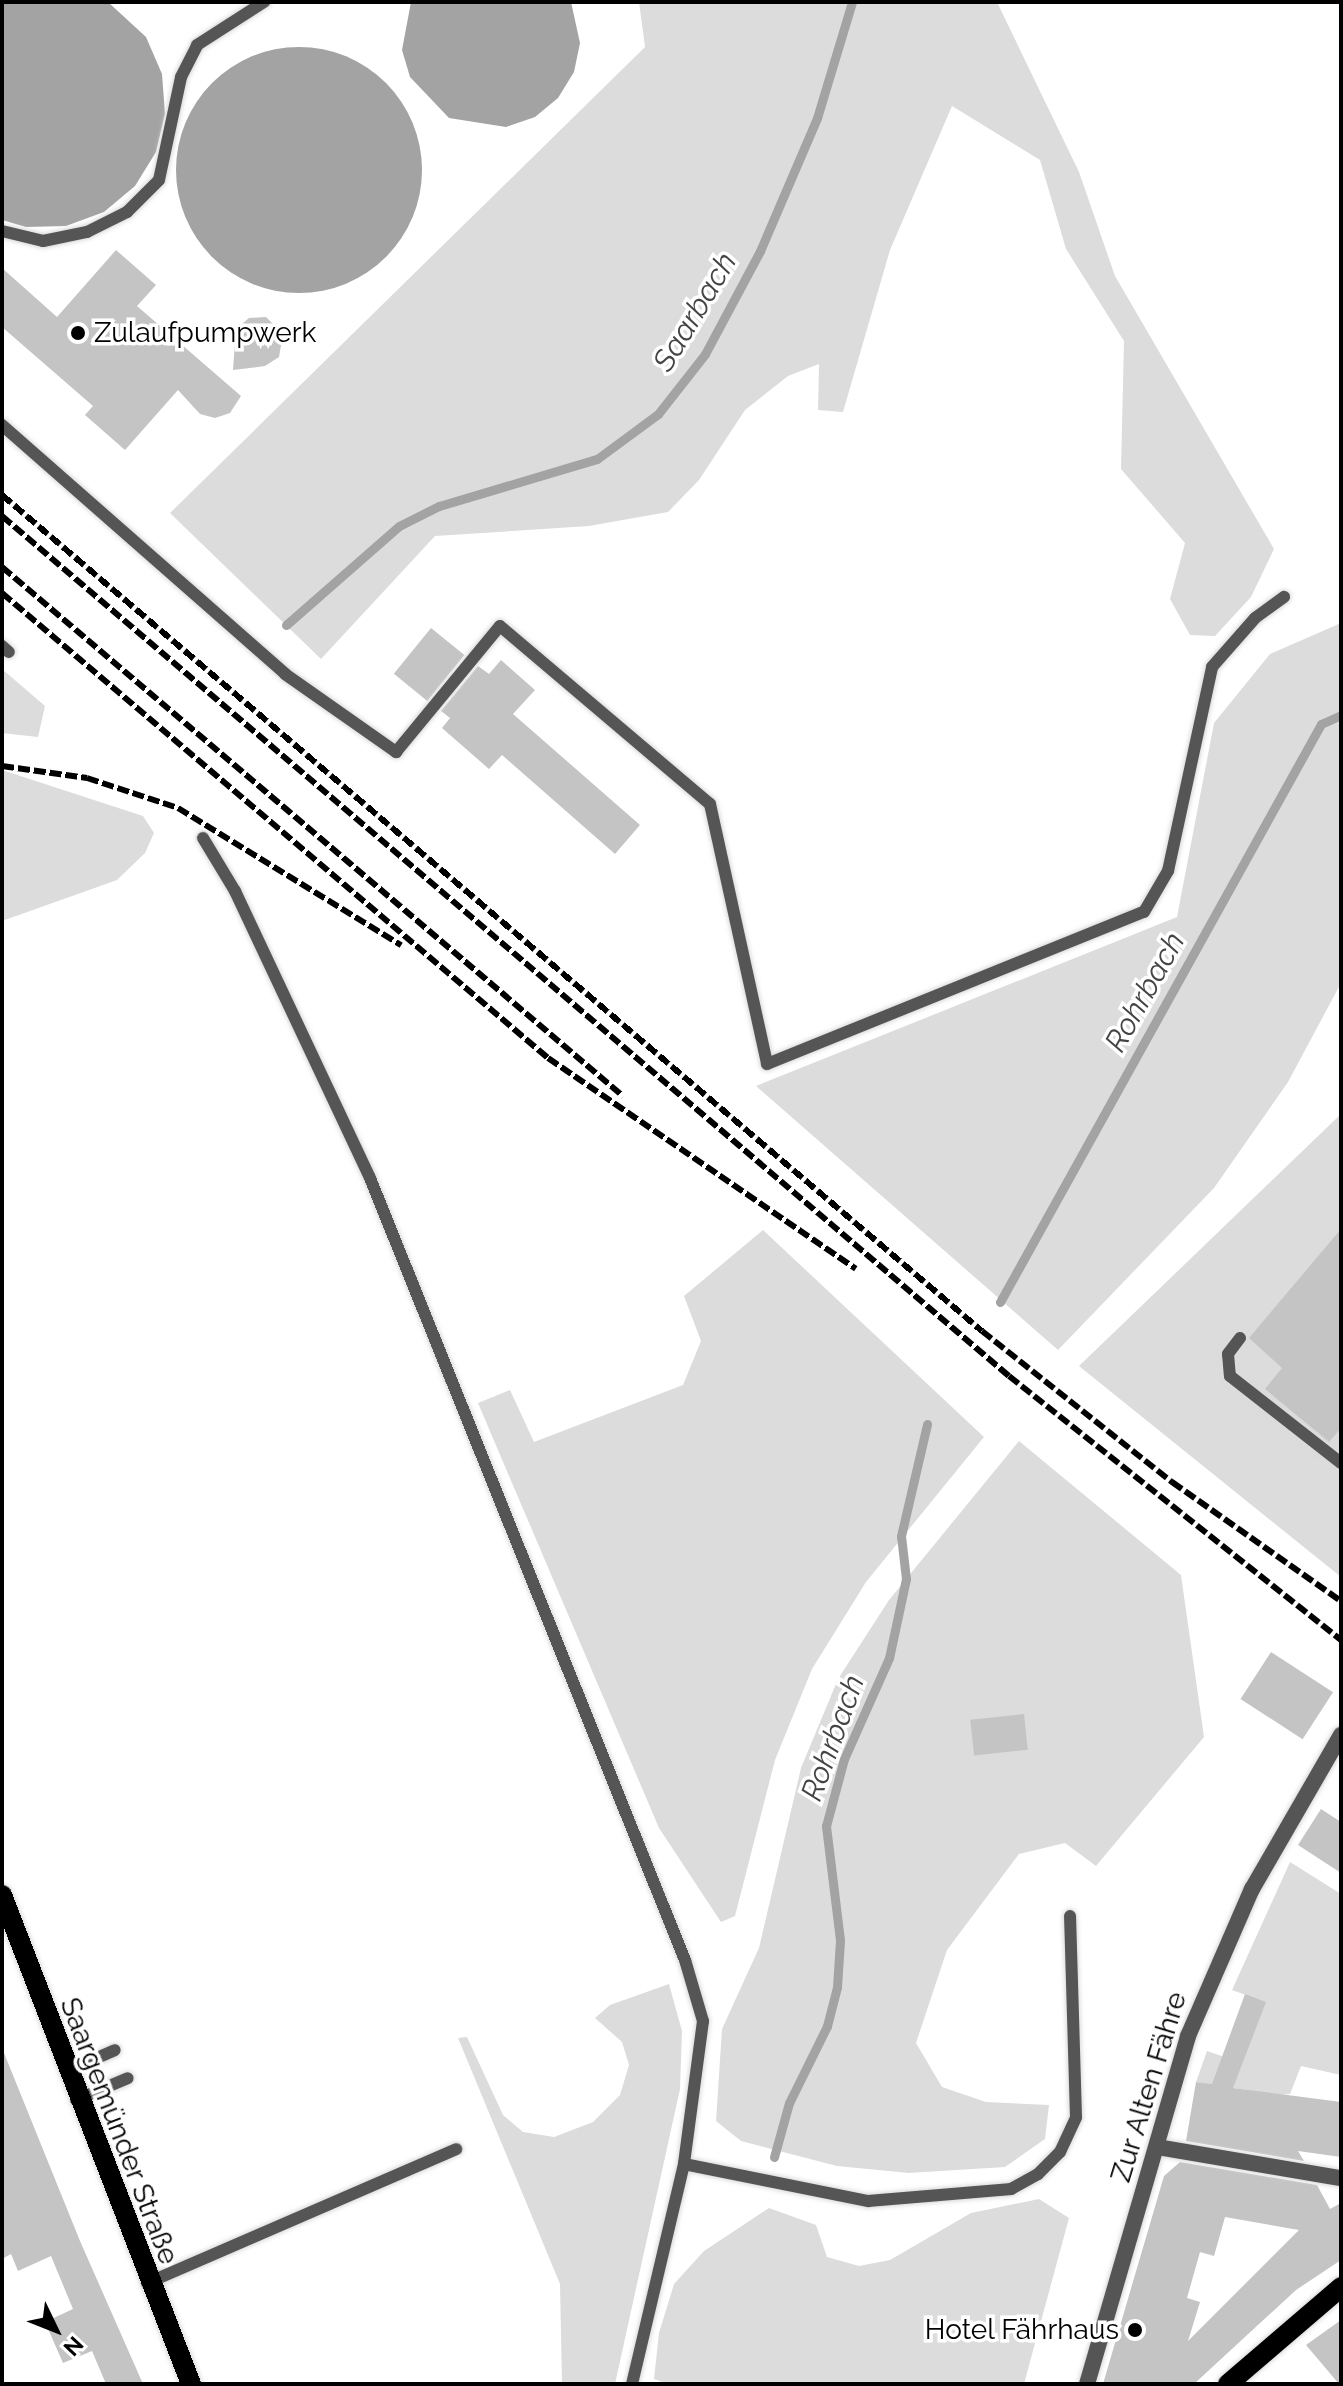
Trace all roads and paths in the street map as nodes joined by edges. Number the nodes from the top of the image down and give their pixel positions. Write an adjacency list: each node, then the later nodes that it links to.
1 (264, 2): 2 (lane)
2 (2, 231)
3 (2, 425): 4 (lane)
4 (1284, 597)
5 (203, 838): 17 (lane)
6 (1240, 1338): 7 (lane)
7 (1341, 1463)
8 (1341, 1735): 15 (street, Zur Alten Fähre)
9 (2, 1895): 12 (main road, Saargemünder Straße)
10 (1070, 1916): 17 (lane)
11 (115, 2050): 12 (lane)
12 (65, 2072): 14 (main road, Saargemünder Straße)
13 (128, 2078): 14 (lane)
14 (76, 2100): 19 (main road, Saargemünder Straße)
15 (1157, 2147): 18 (street); 23 (street, Zur Alten Fähre)
16 (456, 2149): 19 (lane)
17 (684, 2164): 22 (lane)
18 (1341, 2178)
19 (147, 2283): 21 (main road, Saargemünder Straße)
20 (1341, 2287): 24 (main road)
21 (191, 2384)
22 (632, 2384)
23 (1087, 2384)
24 (1228, 2384)

